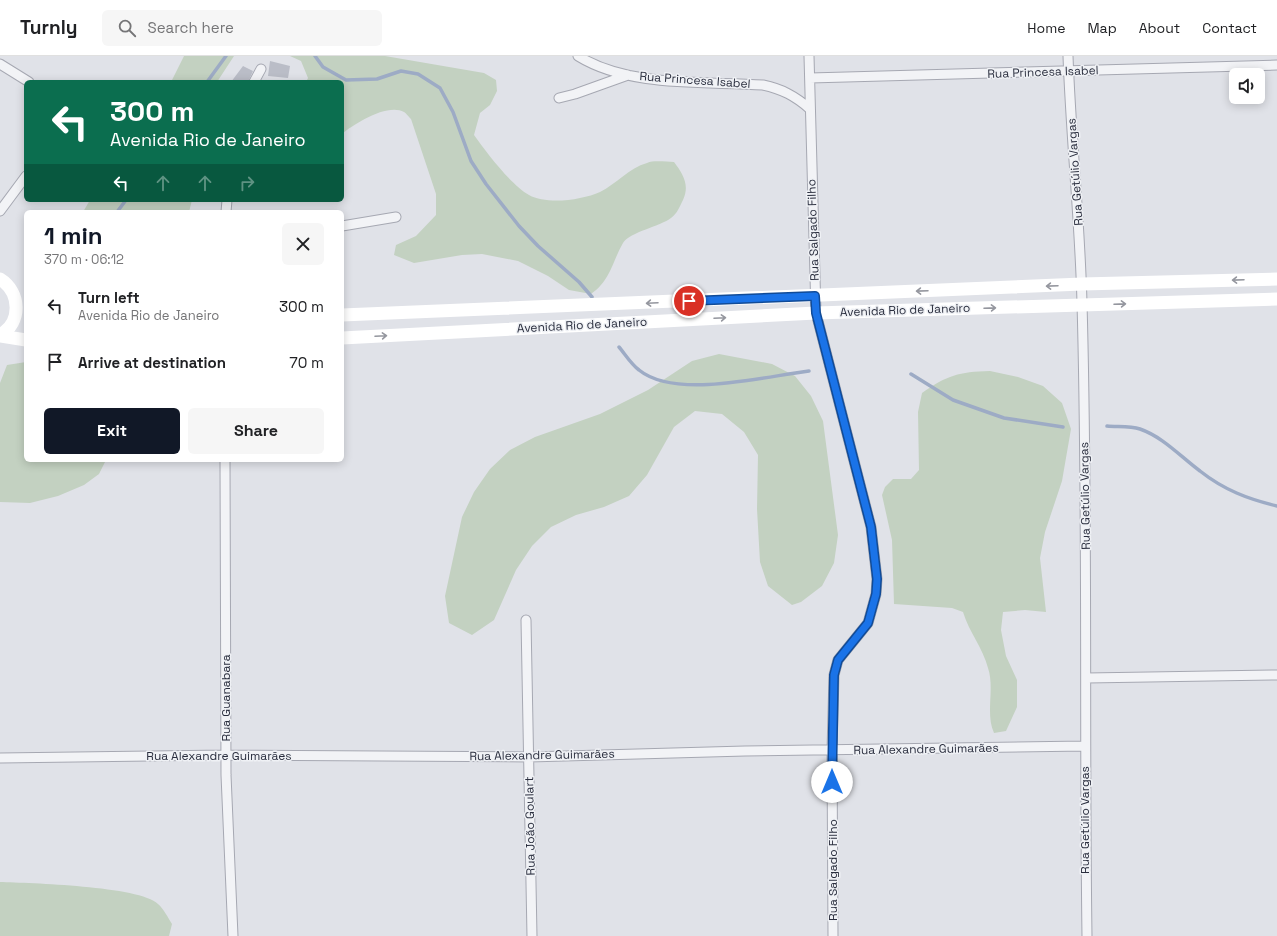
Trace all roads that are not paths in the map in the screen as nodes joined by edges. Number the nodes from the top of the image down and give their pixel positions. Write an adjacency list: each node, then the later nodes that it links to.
1 (578, 56): 8 (street, Rua Princesa Isabel)
2 (809, 56): 9 (street, Rua Salgado Filho)
3 (1068, 56): 7 (street, Rua Getúlio Vargas)
4 (0, 64): 10 (street)
5 (1277, 65): 7 (street, Rua Princesa Isabel)
6 (261, 70): 11 (street)
7 (1069, 71): 9 (street, Rua Princesa Isabel); 20 (street, Rua Getúlio Vargas)
8 (628, 75): 12 (street); 13 (street, Rua Princesa Isabel)
9 (810, 78): 13 (street, Rua Salgado Filho)
10 (26, 80)
11 (255, 80)
12 (558, 98)
13 (810, 108): 21 (street, Rua Salgado Filho)
14 (24, 179): 15 (street)
15 (0, 211)
16 (396, 217): 17 (street)
17 (344, 226)
18 (0, 279): 24 (main road)
19 (1277, 279): 20 (main road, Avenida Rio de Janeiro, one-way to 20)
20 (1082, 284): 21 (main road, Avenida Rio de Janeiro, one-way to 21); 23 (street, Rua Getúlio Vargas)
21 (815, 296): 25 (street, Rua Salgado Filho); 26 (main road, Avenida Rio de Janeiro, one-way to 26)
22 (1277, 299): 23 (main road, Avenida Rio de Janeiro, one-way to 22)
23 (1082, 306): 25 (main road, Avenida Rio de Janeiro, one-way to 23); 33 (street, Rua Getúlio Vargas)
24 (21, 312): 27 (main road)
25 (816, 313): 28 (main road, Avenida Rio de Janeiro, one-way to 25); 35 (street, Rua Salgado Filho)
26 (344, 315)
27 (0, 336): 29 (main road)
28 (344, 338)
29 (24, 340)
30 (225, 462): 36 (street, Rua Guanabara)
31 (526, 620): 37 (street, Rua João Goulart)
32 (1277, 675): 33 (street)
33 (1087, 678): 34 (street, Rua Getúlio Vargas)
34 (1085, 746): 35 (street, Rua Alexandre Guimarães); 42 (street, Rua Getúlio Vargas)
35 (832, 751): 37 (street, Rua Alexandre Guimarães); 41 (street, Rua Salgado Filho)
36 (226, 755): 37 (street, Rua Alexandre Guimarães); 38 (street, Rua Alexandre Guimarães); 39 (street, Rua Guanabara)
37 (528, 756): 40 (street, Rua João Goulart)
38 (0, 758)
39 (233, 936)
40 (532, 936)
41 (833, 936)
42 (1086, 936)

